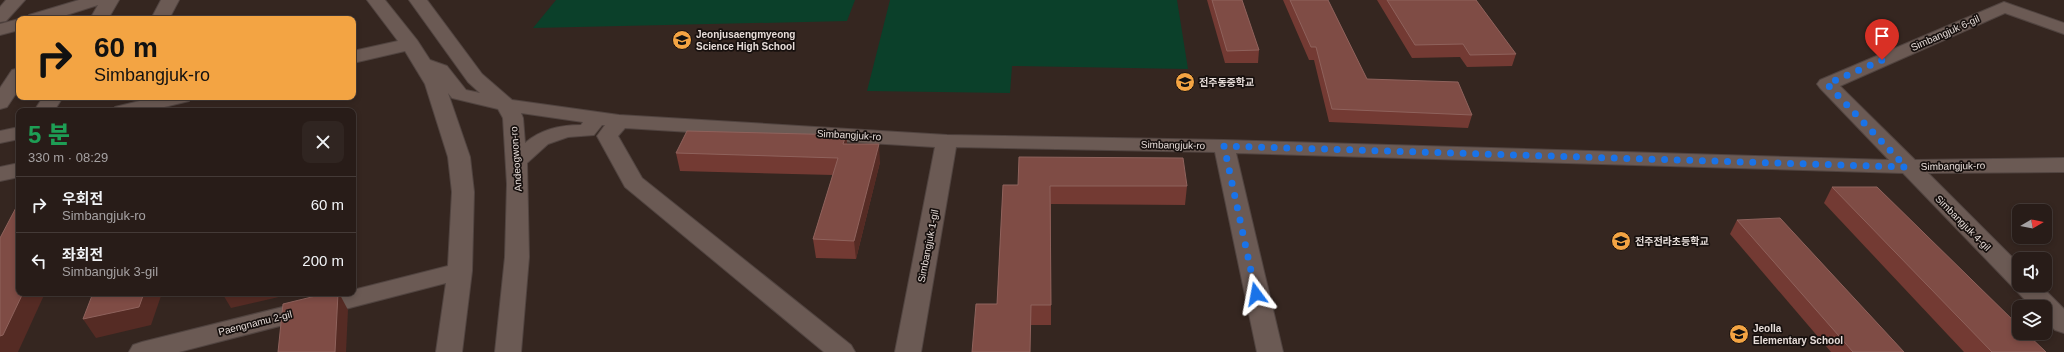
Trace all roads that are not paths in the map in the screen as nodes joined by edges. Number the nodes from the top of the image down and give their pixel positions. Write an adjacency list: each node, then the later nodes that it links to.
1 (16, 0): 10 (street)
2 (97, 0): 7 (street)
3 (110, 0): 8 (street)
4 (170, 0): 9 (street)
5 (376, 0): 14 (street)
6 (418, 0): 17 (street, Andeogwon-ro)
7 (56, 15)
8 (101, 16)
9 (162, 16)
10 (0, 17)
11 (16, 25): 13 (street)
12 (2064, 29): 19 (street, Simbangjuk 6-gil)
13 (0, 30)
14 (410, 44): 15 (street); 16 (street)
15 (356, 56)
16 (422, 64): 22 (street, Simbangjuk-ro); 35 (street)
17 (475, 78): 22 (street, Andeogwon-ro); 24 (street)
18 (16, 79): 21 (street)
19 (1827, 84): 32 (street, Simbangjuk 4-gil)
20 (169, 100): 23 (street)
21 (0, 103)
22 (506, 105): 24 (street, Simbangjuk-ro); 30 (street, Andeogwon-ro)
23 (135, 108)
24 (567, 114): 25 (street, Simbangjuk-ro)
25 (608, 119): 28 (street, Simbangjuk-ro); 30 (street); 42 (street)
26 (16, 134): 27 (street)
27 (0, 137)
28 (947, 141): 29 (street, Simbangjuk-ro); 43 (street, Simbangjuk 1-gil)
29 (1224, 146): 32 (street, Simbangjuk-ro); 44 (street)
30 (517, 161): 41 (street, Andeogwon-ro)
31 (2064, 165): 32 (street, Simbangjuk-ro)
32 (1906, 167): 36 (street, Simbangjuk 4-gil)
33 (16, 171): 34 (street)
34 (0, 174)
35 (460, 271): 39 (street, Paengnamu 2-gil); 40 (street)
36 (2012, 272)
37 (2032, 292): 38 (street)
38 (2064, 324)
39 (142, 352)
40 (449, 352)
41 (508, 352)
42 (842, 352)
43 (908, 352)
44 (1270, 352)

